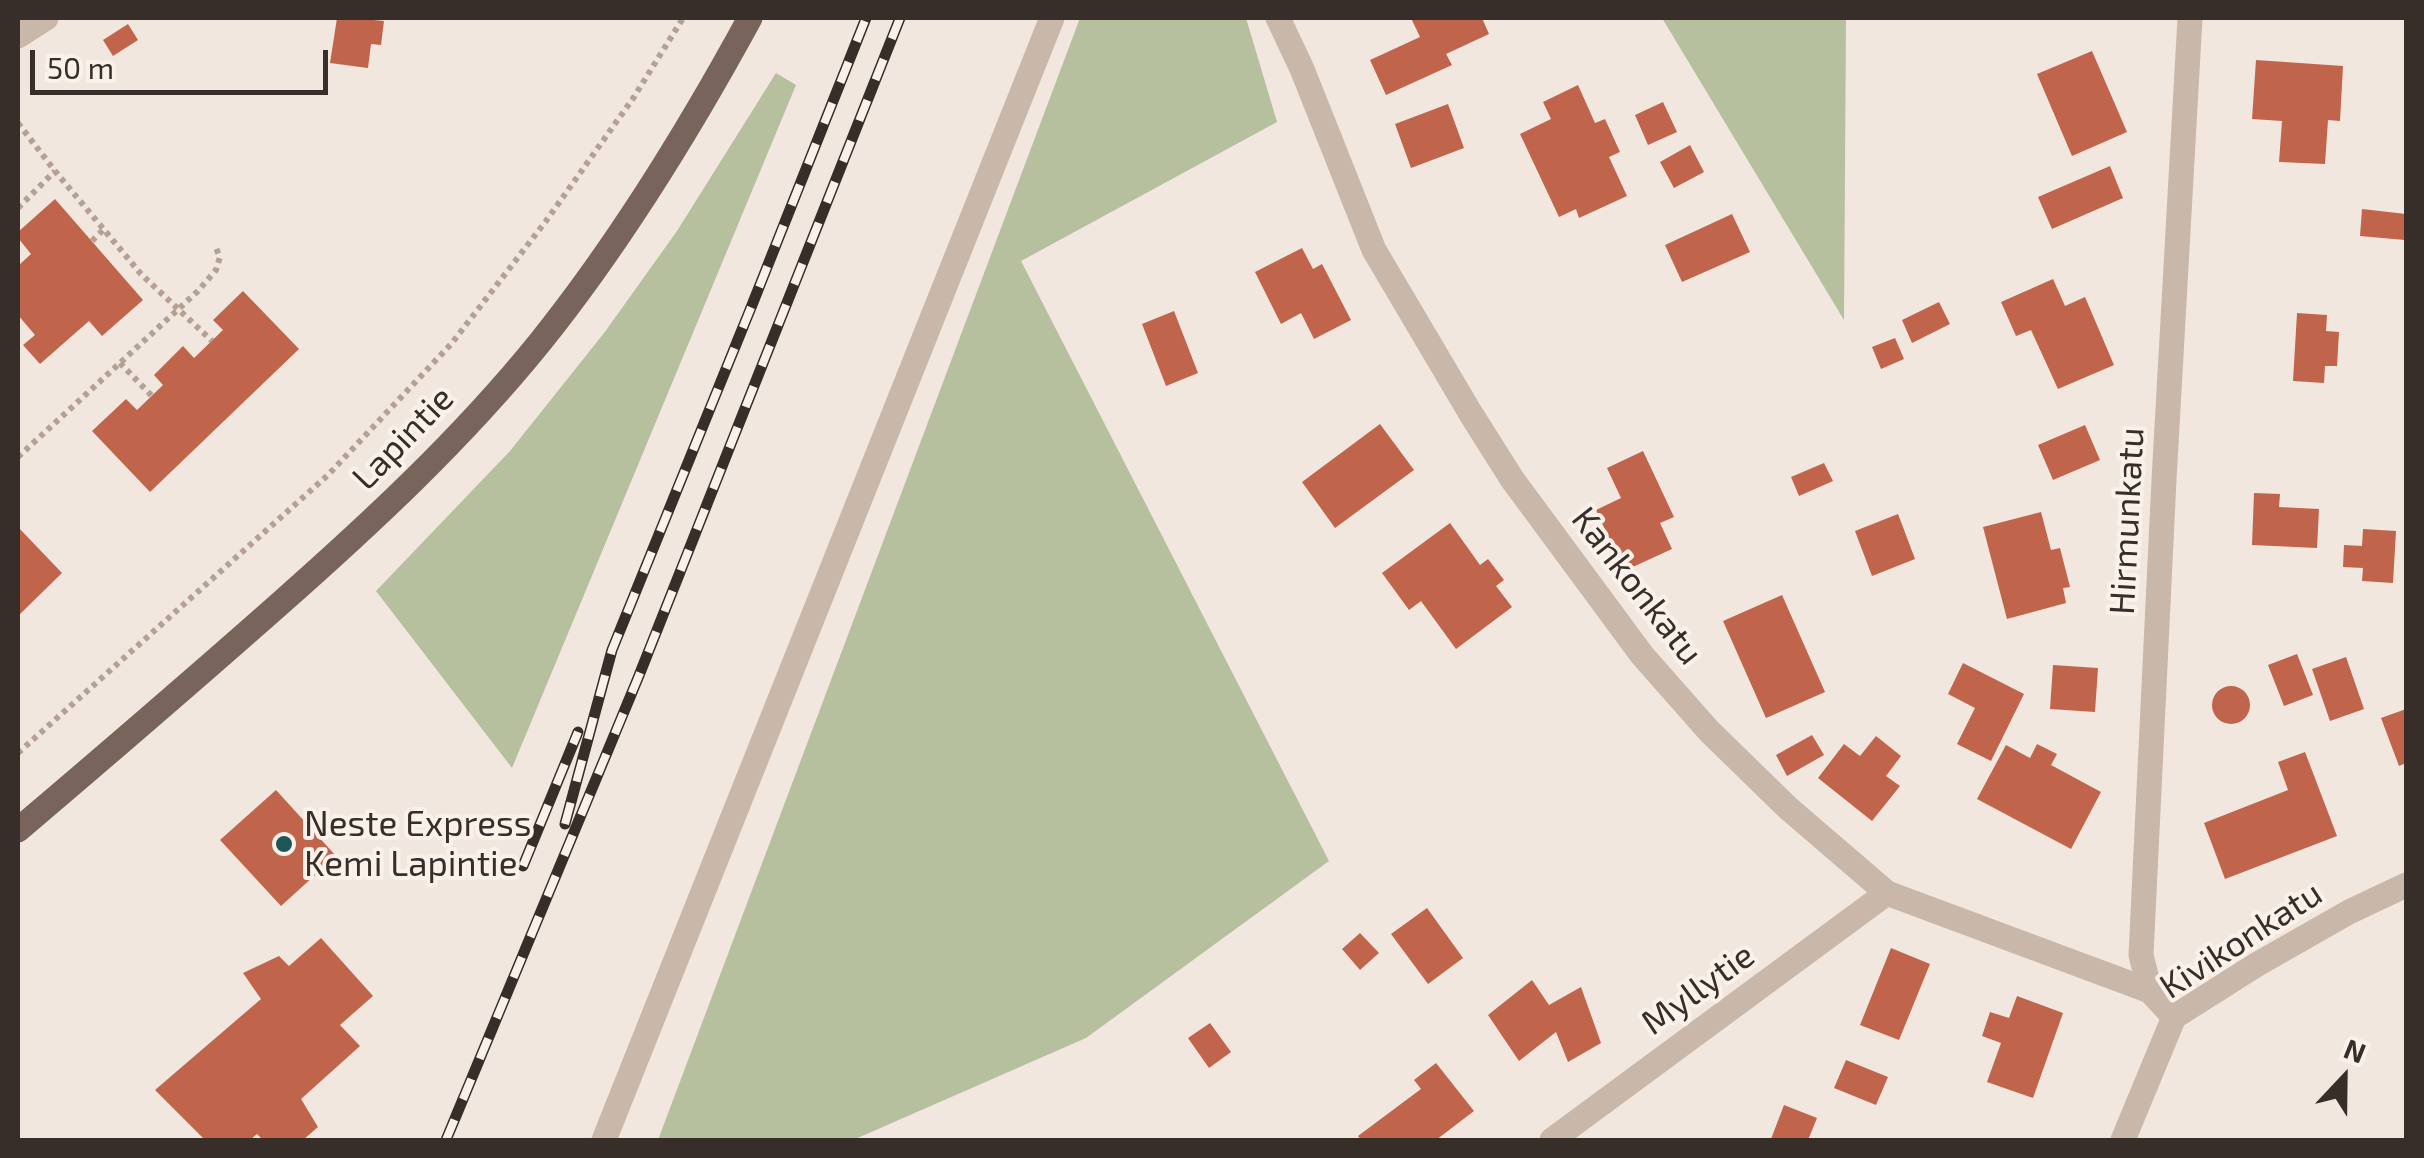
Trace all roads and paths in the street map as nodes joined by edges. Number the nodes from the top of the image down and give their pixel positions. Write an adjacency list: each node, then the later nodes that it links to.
1 (46, 18): 7 (street)
2 (683, 18): 19 (path)
3 (750, 18): 20 (main road, Lapintie)
4 (1052, 18): 25 (street)
5 (1278, 18): 22 (street, Kankonkatu)
6 (2190, 18): 23 (street, Hirmunkatu)
7 (18, 36)
8 (18, 123): 9 (path)
9 (55, 171): 10 (path); 11 (path)
10 (18, 208)
11 (104, 229): 12 (path); 14 (path)
12 (92, 241)
13 (216, 248): 14 (path)
14 (178, 310): 15 (path); 16 (path)
15 (212, 342)
16 (120, 362): 17 (path); 18 (path)
17 (152, 396)
18 (18, 457)
19 (18, 753)
20 (18, 830)
21 (2406, 884): 24 (street, Kivikonkatu)
22 (1886, 893): 23 (street, Kankonkatu); 26 (street, Myllytie)
23 (2150, 991): 24 (street)
24 (2174, 1018): 27 (street, Kivikonkatu)
25 (604, 1140)
26 (1552, 1140)
27 (2123, 1140)

